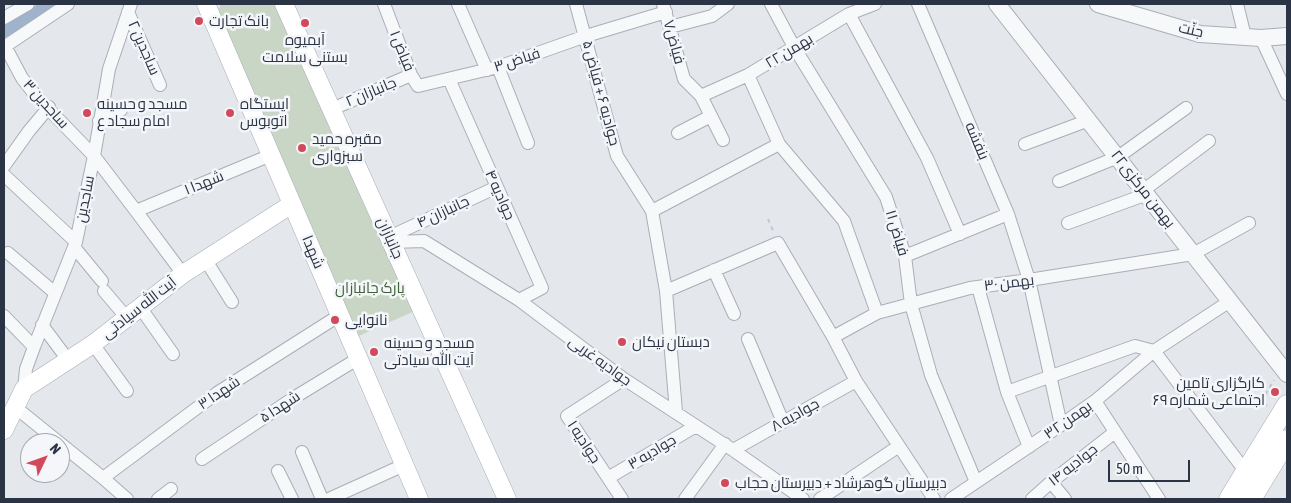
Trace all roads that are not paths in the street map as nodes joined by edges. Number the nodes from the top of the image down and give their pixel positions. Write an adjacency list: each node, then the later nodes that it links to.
1 (28, 4): 18 (street)
2 (68, 4): 24 (street)
3 (206, 4): 46 (main road, شهدا)
4 (284, 4): 35 (main road, جانبازان)
5 (384, 4): 27 (street, فیاض ۱)
6 (458, 4): 26 (street, فیاض ۳)
7 (576, 4): 20 (street, جوادیه ۶ + فیاض ۵)
8 (728, 4): 19 (street)
9 (771, 4): 25 (street, فیاض ۱۱)
10 (874, 4): 17 (street, بهمن ۲۲)
11 (918, 4): 57 (street, بنفشه)
12 (998, 4): 38 (street, ۲۲بهمن مرکزی)
13 (1098, 4): 22 (street, جنّت)
14 (1237, 4): 22 (street)
15 (129, 8): 30 (street, ساجدین ۲); 39 (street, ساجدین)
16 (664, 8): 19 (street, فیاض۷); 20 (street, فیاض ۳)
17 (849, 14): 25 (street, بهمن ۲۲); 60 (street)
18 (4, 18)
19 (670, 27): 32 (street, فیاض۷)
20 (586, 36): 26 (street, فیاض ۳); 55 (street, جوادیه ۶ + فیاض ۵)
21 (1287, 36): 23 (street, جنّت)
22 (1245, 37): 23 (street, جنّت)
23 (1262, 38): 31 (street)
24 (4, 47): 33 (street, ساجدین ۳)
25 (794, 47): 28 (street, بهمن ۲۲); 65 (street, فیاض ۱۱)
26 (493, 68): 29 (street, فیاض ۱); 43 (street)
27 (411, 75): 29 (street, فیاض ۱); 35 (street, جانبازان ۲)
28 (748, 75): 32 (street, بهمن ۲۲); 44 (street)
29 (449, 79): 52 (street, جوادیه ۴)
30 (160, 85)
31 (1287, 94)
32 (701, 96): 37 (street)
33 (49, 107): 47 (street, ساجدین ۳); 49 (street)
34 (1186, 108): 48 (street)
35 (332, 109): 61 (main road, جانبازان)
36 (120, 110): 39 (street)
37 (711, 116): 40 (street); 41 (street)
38 (1089, 120): 45 (street); 48 (street, ۲۲بهمن مرکزی)
39 (99, 121): 47 (street, ساجدین)
40 (678, 133)
41 (723, 140)
42 (1209, 141): 53 (street)
43 (528, 143)
44 (779, 144): 55 (street); 78 (street)
45 (1025, 144)
46 (271, 155): 54 (main road, شهدا); 56 (street, شهدا ۱)
47 (94, 156): 56 (street, ساجدین ۳); 62 (street, ساجدین)
48 (1118, 158): 51 (street); 53 (street, ۲۲بهمن مرکزی)
49 (4, 166)
50 (4, 175): 62 (street)
51 (1059, 181)
52 (497, 187): 61 (street, جانبازان ۴); 73 (street, جوادیه ۴)
53 (1145, 192): 58 (street); 64 (street, ۲۲بهمن مرکزی)
54 (292, 204): 66 (main road, آیت الله سیادتی); 80 (main road, شهدا)
55 (652, 210): 71 (street, جوادیه ۶ + فیاض ۵)
56 (136, 211): 68 (street, ساجدین ۳)
57 (1008, 214): 60 (street); 69 (street, بنفشه)
58 (1068, 223)
59 (1249, 223): 64 (street, بهمن ۳۰)
60 (960, 234): 65 (street)
61 (390, 240): 73 (street, جوادیه غربی); 127 (main road, جانبازان)
62 (75, 245): 72 (street, ساجدین); 77 (street)
63 (8, 253): 72 (street)
64 (1193, 254): 69 (street, بهمن ۳۰); 74 (street, ۲۲بهمن مرکزی)
65 (905, 256): 76 (street, فیاض ۱۱)
66 (205, 259): 68 (main road, آیت الله سیادتی); 75 (street)
67 (714, 270): 71 (street); 79 (street); 83 (street)
68 (182, 274): 77 (main road, آیت الله سیادتی)
69 (1029, 280): 70 (street, بهمن ۳۰); 92 (street, بنفشه)
70 (978, 287): 76 (street, بهمن ۳۰); 97 (street)
71 (666, 290): 101 (street, جوادیه ۶ + فیاض ۵)
72 (55, 293): 82 (street, ساجدین)
73 (518, 300): 93 (street, جوادیه غربی)
74 (1230, 301): 87 (street, بهمن ۳۲); 91 (street, ۲۲بهمن مرکزی)
75 (232, 302)
76 (910, 304): 78 (street, بهمن ۳۰); 118 (street, فیاض ۱۱)
77 (133, 312): 85 (main road, آیت الله سیادتی); 88 (street)
78 (877, 312): 83 (street, بهمن ۳۰)
79 (734, 314)
80 (340, 315): 89 (main road, شهدا); 116 (street, شهدا ۳)
81 (4, 316): 86 (street)
82 (42, 326): 86 (street, ساجدین); 90 (street)
83 (834, 337): 94 (street)
84 (748, 339): 102 (street)
85 (92, 344): 90 (main road, آیت الله سیادتی); 96 (street)
86 (34, 347): 95 (street, ساجدین)
87 (1154, 351): 92 (street); 98 (street, بهمن ۳۲); 115 (street)
88 (173, 354)
89 (358, 358): 112 (street, شهدا ۵); 113 (main road, شهدا)
90 (68, 360): 95 (main road, آیت الله سیادتی)
91 (1284, 371)
92 (1050, 376): 97 (street); 103 (street, بنفشه)
93 (624, 379): 101 (street, جوادیه غربی); 117 (street, جوادیه ۱)
94 (856, 381): 102 (street, جوادیه ۸); 108 (street)
95 (24, 389): 99 (main road)
96 (127, 392)
97 (1007, 392): 110 (street)
98 (1094, 401): 103 (street, بهمن ۳۲); 106 (street)
99 (15, 407): 105 (main road); 116 (street)
100 (1284, 410): 115 (main road)
101 (676, 412): 104 (street, جوادیه غربی)
102 (783, 422): 109 (street, جوادیه ۸)
103 (1062, 425): 110 (street, بهمن ۳۲)
104 (696, 426): 109 (street, جوادیه غربی); 117 (street, جوادیه ۳)
105 (4, 430)
106 (1115, 432): 119 (street, جوادیه ۱۴); 136 (street)
107 (1287, 440): 138 (main road)
108 (899, 446): 131 (street); 132 (street)
109 (729, 447): 129 (street); 130 (street, جوادیه غربی)
110 (1029, 447): 118 (street, بهمن ۳۲)
111 (302, 452): 124 (street)
112 (202, 459)
113 (404, 465): 125 (street); 126 (main road, شهدا)
114 (278, 470): 123 (street)
115 (1246, 472): 137 (main road)
116 (103, 478): 121 (street)
117 (608, 478): 128 (street, جوادیه ۱)
118 (976, 482): 133 (street, بهمن ۳۲)
119 (1051, 482): 134 (street, جوادیه ۱۴); 135 (street)
120 (171, 489): 122 (street)
121 (127, 499)
122 (158, 499)
123 (292, 499)
124 (322, 499)
125 (329, 499)
126 (419, 499)
127 (507, 499)
128 (622, 499)
129 (685, 499)
130 (803, 499)
131 (820, 499)
132 (934, 499)
133 (951, 499)
134 (1032, 499)
135 (1065, 499)
136 (1159, 499)
137 (1229, 499)
138 (1251, 499)

